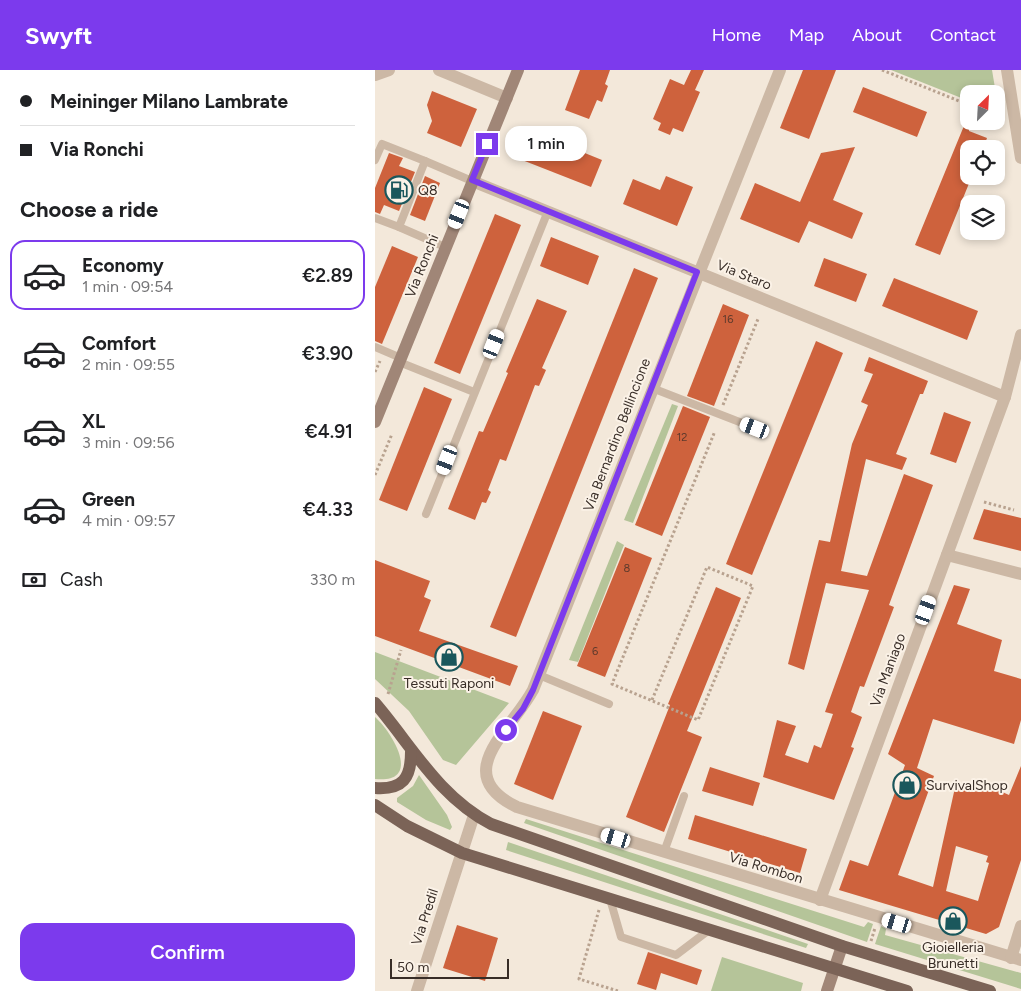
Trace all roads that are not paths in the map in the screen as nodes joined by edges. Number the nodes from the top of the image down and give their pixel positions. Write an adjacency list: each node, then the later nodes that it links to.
1 (389, 70): 6 (street)
2 (439, 70): 7 (street)
3 (518, 70): 7 (street, Via Ronchi)
4 (780, 70): 16 (street, Via Bernardino Bellincione)
5 (1007, 70): 8 (street)
6 (375, 75)
7 (507, 98): 11 (street, Via Ronchi)
8 (1021, 158)
9 (375, 160): 10 (lane)
10 (425, 161): 11 (lane); 14 (lane)
11 (472, 180): 12 (street, Via Staro); 15 (street, Via Ronchi)
12 (548, 211): 16 (street, Via Staro); 21 (lane)
13 (375, 218): 14 (lane)
14 (399, 228): 15 (lane)
15 (445, 248): 19 (street, Via Ronchi)
16 (697, 272): 20 (street, Via Bernardino Bellincione); 22 (street, Via Staro)
17 (1021, 335): 22 (street, Via Maniago)
18 (375, 347): 19 (lane)
19 (400, 360): 21 (lane); 23 (street, Via Ronchi)
20 (652, 388): 24 (lane); 28 (street, Via Bernardino Bellincione)
21 (473, 392): 25 (lane)
22 (1005, 397): 26 (street, Via Maniago)
23 (375, 422)
24 (755, 428)
25 (426, 514)
26 (947, 555): 27 (street); 40 (street, Via Maniago)
27 (1021, 574)
28 (539, 675): 30 (lane); 34 (street, Via Bernardino Bellincione)
29 (375, 703): 31 (main road)
30 (609, 704)
31 (411, 752): 32 (main road); 36 (main road)
32 (375, 788)
33 (684, 796): 37 (lane)
34 (503, 800): 37 (street, Via Rombon)
35 (375, 805): 38 (main road)
36 (475, 815): 38 (street, Via Predil); 43 (main road)
37 (664, 852): 40 (street, Via Rombon)
38 (462, 853): 39 (main road); 46 (street, Via Predil)
39 (607, 898): 42 (main road); 42 (lane)
40 (820, 900): 44 (street, Via Rombon)
41 (1021, 926): 44 (street)
42 (709, 930): 45 (main road)
43 (842, 946): 45 (street); 49 (main road)
44 (1016, 959)
45 (835, 969): 47 (street); 48 (main road)
46 (417, 991)
47 (827, 991)
48 (907, 991)
49 (990, 991)

